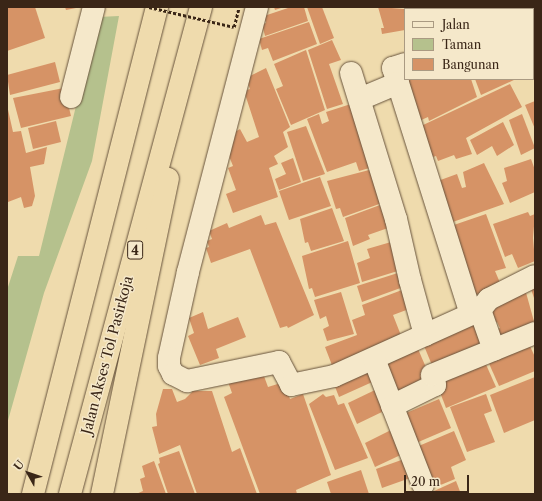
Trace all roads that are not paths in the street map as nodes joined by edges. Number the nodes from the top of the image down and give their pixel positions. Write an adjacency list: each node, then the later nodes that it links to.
1 (94, 7): 7 (street)
2 (157, 7): 9 (highway)
3 (201, 7): 20 (highway, Jalan Akses Tol Pasirkoja / 4); 21 (highway)
4 (257, 7): 15 (street)
5 (351, 73): 8 (street)
6 (401, 73): 8 (street); 11 (street)
7 (71, 97)
8 (360, 99): 13 (street)
9 (94, 250): 18 (highway); 19 (highway)
10 (535, 276): 11 (street)
11 (476, 312): 13 (street); 14 (street)
12 (535, 333): 14 (street)
13 (426, 335): 15 (street)
14 (494, 350): 16 (street)
15 (374, 358): 16 (street)
16 (392, 406): 17 (street)
17 (423, 485)
18 (20, 494)
19 (33, 494)
20 (70, 494)
21 (102, 494)

